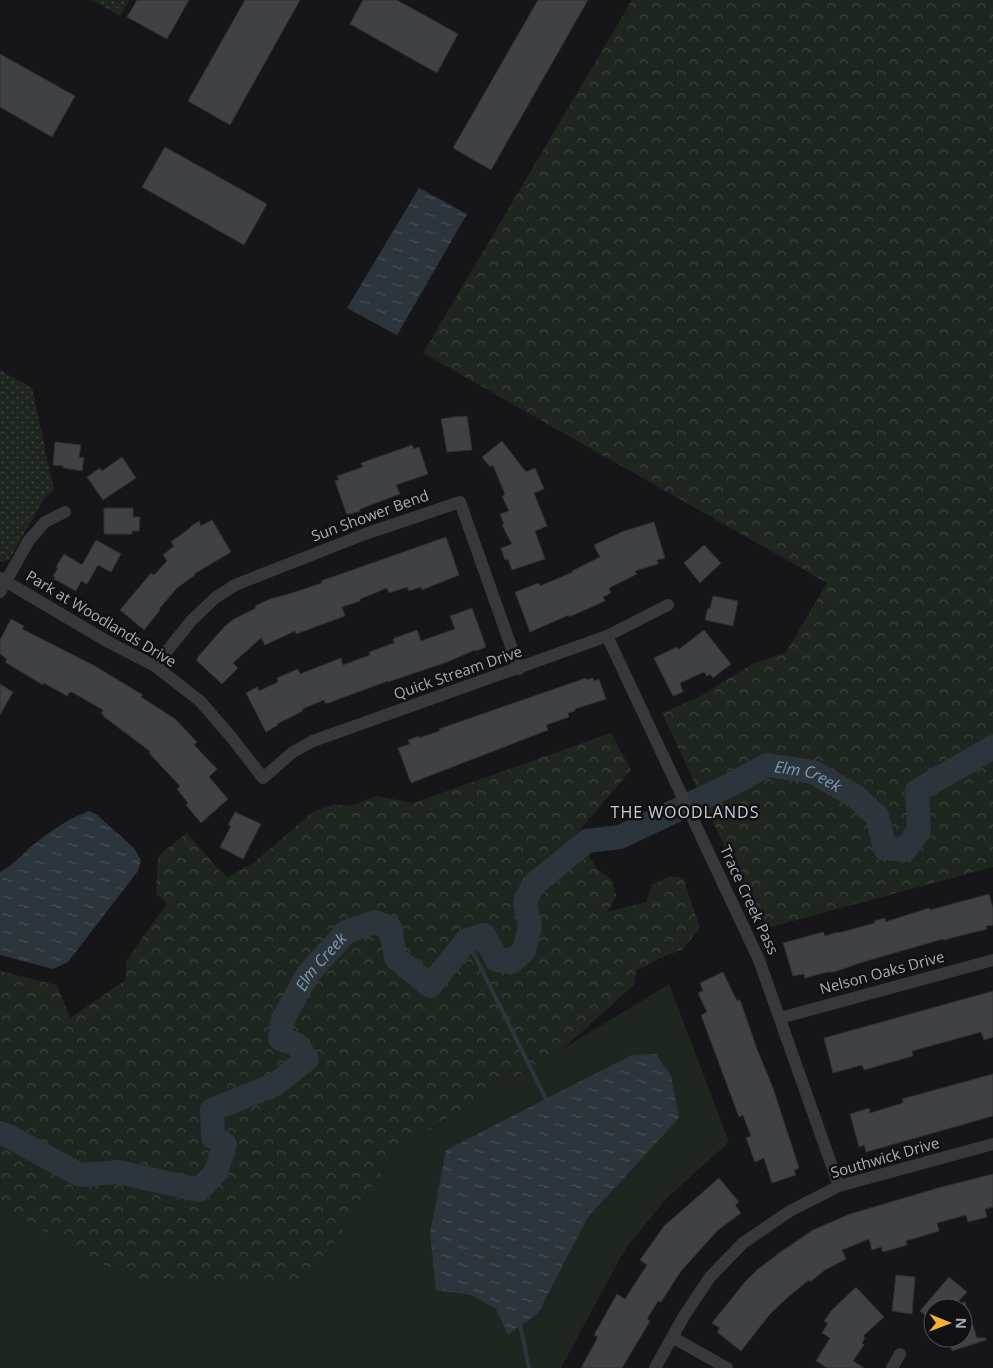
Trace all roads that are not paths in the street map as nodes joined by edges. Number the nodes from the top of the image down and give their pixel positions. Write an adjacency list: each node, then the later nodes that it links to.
1 (65, 512): 2 (street)
2 (2, 584): 5 (street, Park at Woodlands Drive)
3 (668, 605): 4 (street, Quick Stream Drive)
4 (607, 636): 6 (street, Quick Stream Drive); 9 (street, Trace Creek Pass)
5 (155, 666): 6 (street, Sun Shower Bend); 7 (street, Park at Woodlands Drive)
6 (519, 668): 7 (street, Quick Stream Drive)
7 (263, 778)
8 (993, 960): 9 (street, Nelson Oaks Drive)
9 (780, 1018): 11 (street, Trace Creek Pass)
10 (993, 1144): 11 (street, Southwick Drive)
11 (839, 1186): 12 (street, Southwick Drive)
12 (672, 1337): 14 (street, Southwick Drive); 15 (street)
13 (900, 1354): 16 (street)
14 (655, 1368)
15 (727, 1368)
16 (892, 1368)

